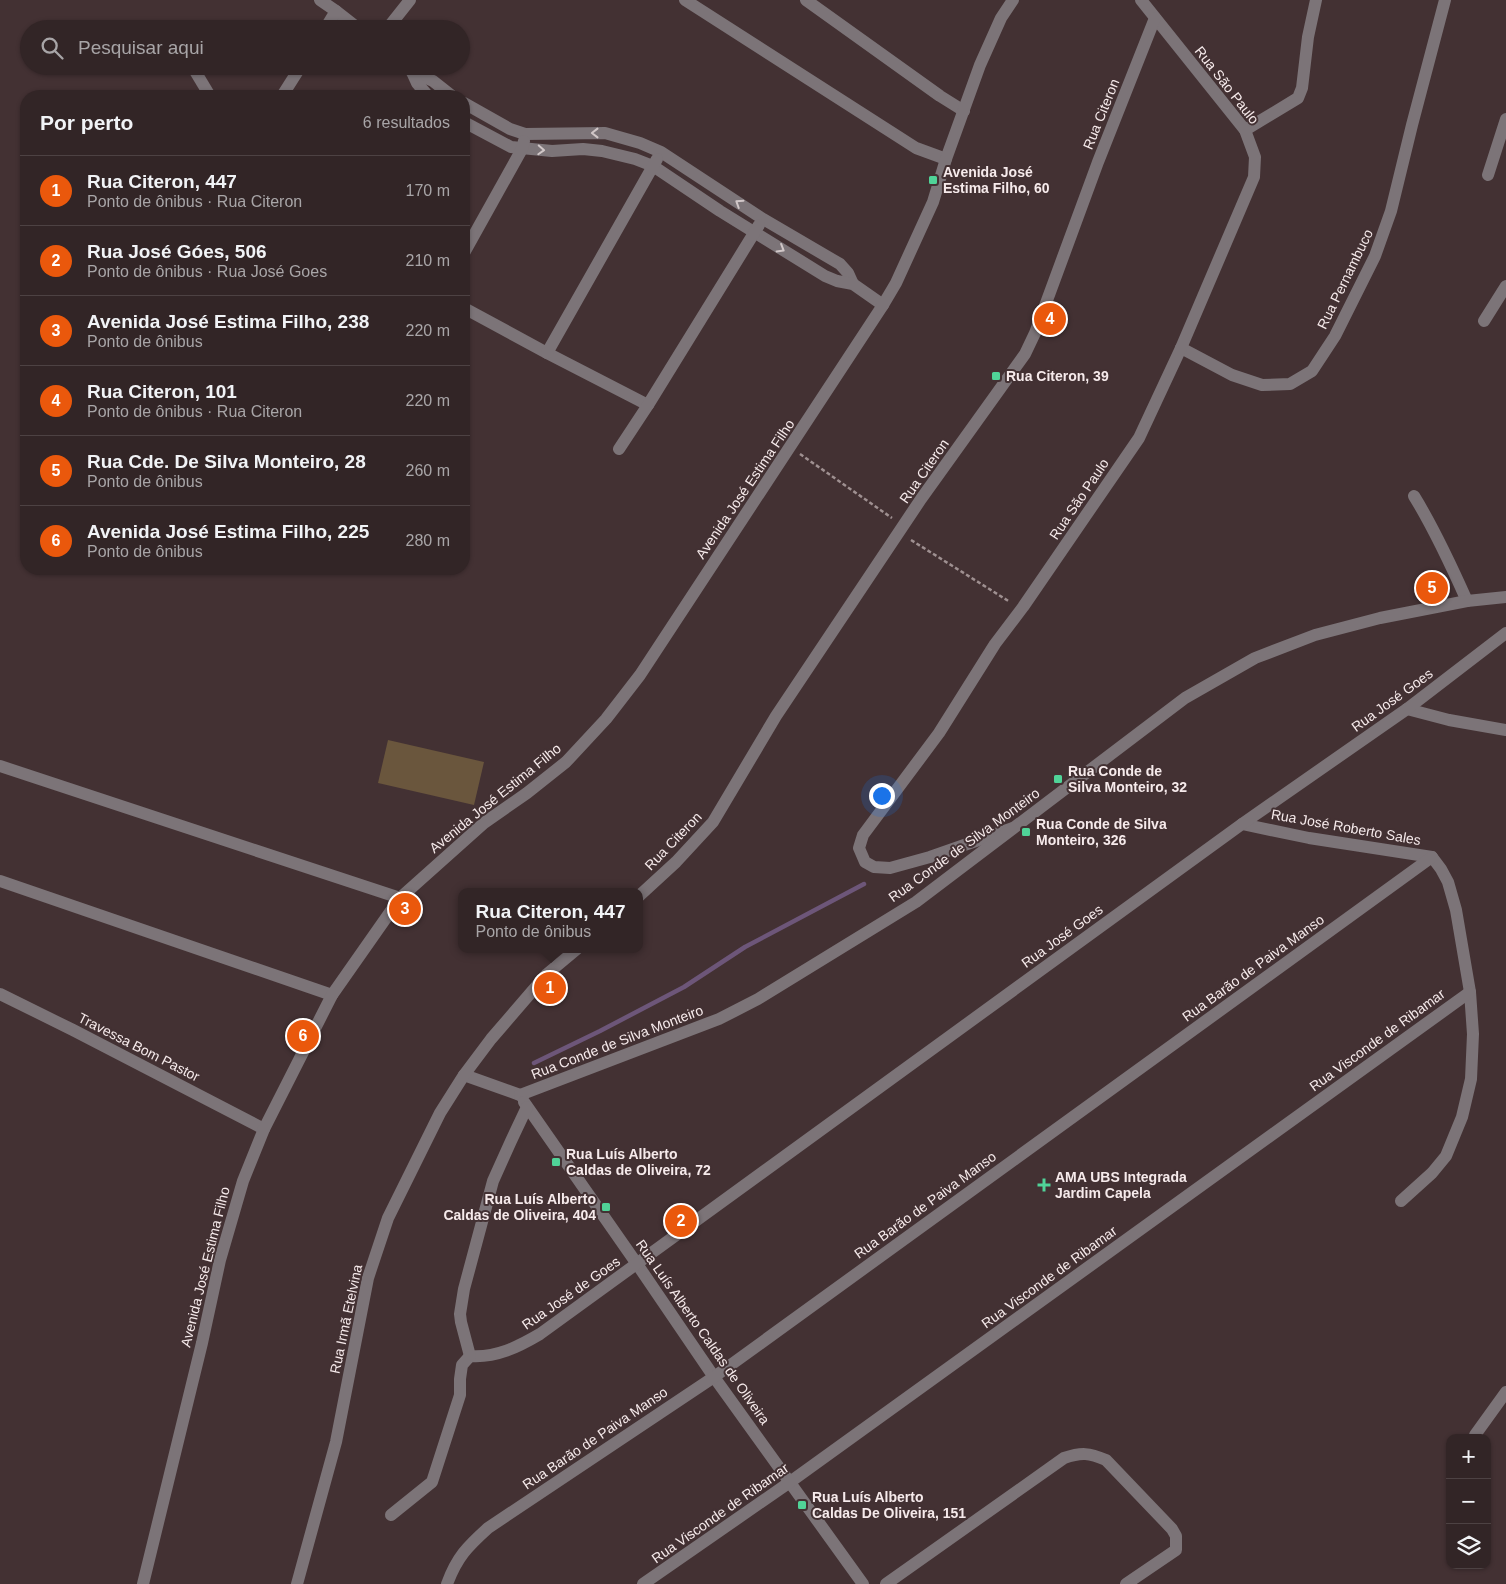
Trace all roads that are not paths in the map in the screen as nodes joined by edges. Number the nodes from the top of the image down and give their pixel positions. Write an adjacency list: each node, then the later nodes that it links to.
1 (320, 0): 9 (street)
2 (410, 0): 13 (street)
3 (685, 0): 32 (street)
4 (806, 0): 25 (street)
5 (1141, 0): 10 (street, Rua São Paulo)
6 (1316, 0): 28 (street)
7 (1445, 0): 43 (street, Rua Pernambuco)
8 (1010, 1): 25 (street, Avenida José Estima Filho)
9 (336, 11): 11 (street); 12 (street)
10 (1155, 18): 28 (street, Rua São Paulo); 58 (street, Rua Citeron)
11 (330, 20)
12 (348, 20)
13 (394, 20)
14 (197, 75): 19 (street)
15 (295, 75): 20 (street)
16 (412, 75): 21 (street)
17 (421, 75): 18 (street)
18 (433, 81): 22 (street); 23 (street)
19 (206, 90)
20 (286, 90)
21 (421, 90)
22 (427, 90)
23 (444, 90)
24 (470, 106): 29 (street)
25 (964, 110): 32 (street, Avenida José Estima Filho)
26 (1506, 120): 34 (street)
27 (470, 125): 30 (street)
28 (1246, 130): 43 (street, Rua São Paulo)
29 (525, 134): 30 (street); 31 (street, one-way to 29)
30 (522, 149): 33 (street, one-way to 33); 37 (street)
31 (661, 152): 33 (street); 35 (street, one-way to 31)
32 (946, 159): 40 (street, Avenida José Estima Filho)
33 (653, 166): 36 (street); 44 (street)
34 (1488, 175)
35 (763, 218): 36 (street); 38 (street)
36 (755, 233): 38 (street, one-way to 38); 45 (street)
37 (470, 243)
38 (852, 284): 40 (street)
39 (1506, 286): 42 (street)
40 (883, 305): 59 (street, Avenida José Estima Filho)
41 (470, 311): 44 (street)
42 (1484, 321)
43 (1181, 348): 55 (street, Rua São Paulo)
44 (547, 353): 45 (street)
45 (648, 405): 46 (street)
46 (619, 449)
47 (1414, 496): 49 (street)
48 (1506, 597): 49 (street, Rua Conde de Silva Monteiro)
49 (1466, 601): 55 (street, Rua Conde de Silva Monteiro)
50 (1506, 633): 51 (street, Rua José Goes)
51 (1408, 709): 52 (street); 54 (street, Rua José Goes)
52 (1506, 730)
53 (0, 766): 59 (street)
54 (1242, 824): 56 (street, Rua José Roberto Sales); 69 (street, Rua José Goes)
55 (1013, 828): 65 (street, Rua Conde de Silva Monteiro)
56 (1432, 857): 61 (street, Rua José Roberto Sales); 71 (street, Rua Barão de Paiva Manso)
57 (0, 881): 63 (street)
58 (643, 892)
59 (400, 898): 63 (street, Avenida José Estima Filho)
60 (572, 953): 64 (street)
61 (1470, 992): 68 (street, Rua José Roberto Sales); 74 (street, Rua Visconde de Ribamar)
62 (0, 994): 67 (street, Travessa Bom Pastor)
63 (332, 995): 67 (street, Avenida José Estima Filho)
64 (464, 1075): 65 (street); 77 (street, Rua Irmã Etelvina)
65 (520, 1095): 66 (street, Rua Luís Alberto Caldas de Oliveira)
66 (527, 1107): 69 (street, Rua Luís Alberto Caldas de Oliveira); 70 (street)
67 (264, 1129): 76 (street, Avenida José Estima Filho)
68 (1401, 1201)
69 (637, 1264): 70 (street, Rua José de Goes); 71 (street, Rua Luís Alberto Caldas de Oliveira)
70 (470, 1356): 75 (street)
71 (714, 1376): 74 (street, Rua Luís Alberto Caldas de Oliveira); 78 (street, Rua Barão de Paiva Manso)
72 (1506, 1392): 73 (street)
73 (1476, 1434)
74 (790, 1482): 79 (street, Rua Visconde de Ribamar); 80 (street, Rua Luís Alberto Caldas de Oliveira)
75 (391, 1515)
76 (143, 1584)
77 (297, 1584)
78 (447, 1584)
79 (643, 1584)
80 (863, 1584)
81 (886, 1584): 82 (street)
82 (1126, 1584)

